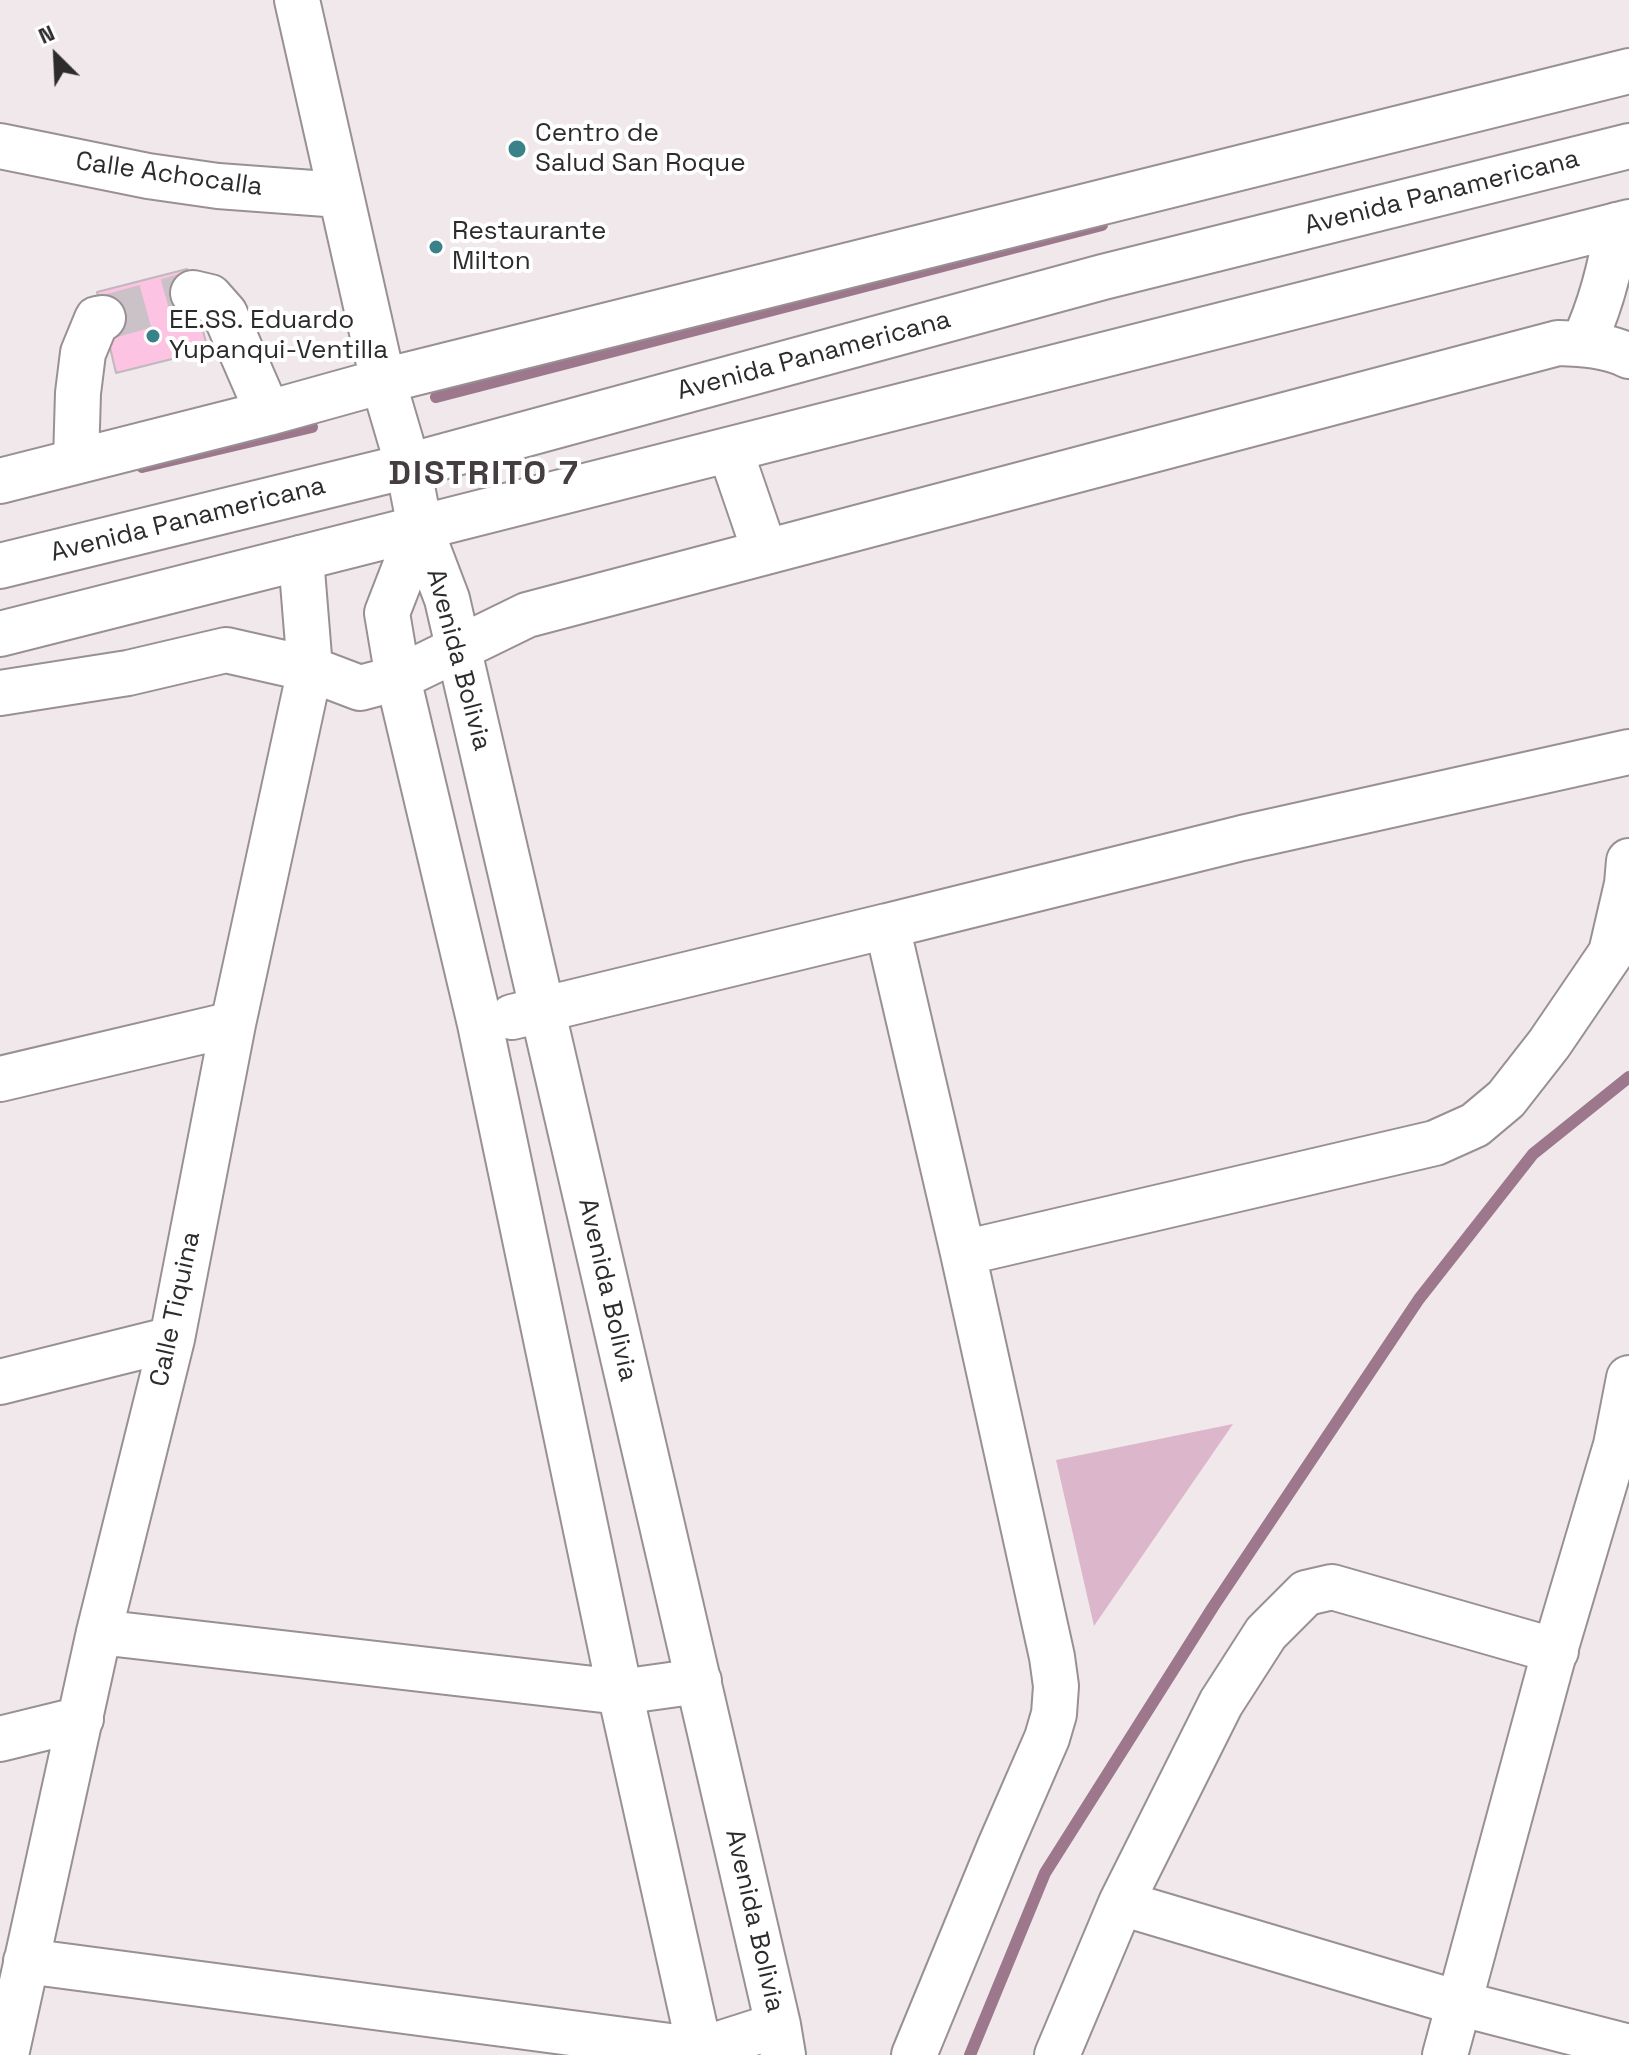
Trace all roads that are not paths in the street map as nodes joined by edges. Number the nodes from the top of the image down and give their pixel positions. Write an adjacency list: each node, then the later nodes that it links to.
1 (297, 0): 5 (main road, Avenida Bolivia)
2 (1629, 71): 11 (main road)
3 (0, 146): 5 (main road, Calle Achocalla)
4 (1629, 146): 15 (main road, Avenida Panamericana)
5 (340, 195): 11 (main road, Avenida Bolivia)
6 (1623, 224): 9 (main road); 13 (main road)
7 (193, 293): 12 (main road)
8 (103, 318): 14 (main road)
9 (1583, 344): 10 (main road); 18 (main road)
10 (1629, 356)
11 (383, 381): 12 (main road); 15 (main road, Avenida Bolivia)
12 (268, 413): 14 (main road)
13 (730, 450): 17 (main road); 18 (main road)
14 (76, 461): 16 (main road)
15 (408, 466): 17 (main road, Avenida Bolivia); 20 (main road, Avenida Panamericana)
16 (0, 481)
17 (420, 528): 19 (main road); 22 (main road, Avenida Bolivia); 24 (main road, Avenida Bolivia)
18 (765, 552): 22 (main road)
19 (301, 558): 21 (main road); 23 (main road, Calle Tiquina)
20 (0, 566)
21 (0, 634)
22 (458, 648): 24 (main road); 29 (main road, Avenida Bolivia)
23 (310, 669): 24 (main road); 25 (main road); 30 (main road, Calle Tiquina)
24 (398, 678): 31 (main road, Avenida Bolivia)
25 (0, 693)
26 (1629, 752): 28 (main road)
27 (1629, 861): 33 (main road)
28 (887, 926): 29 (main road); 33 (main road)
29 (542, 1009): 31 (main road); 40 (main road, Avenida Bolivia)
30 (233, 1024): 32 (main road); 34 (main road, Calle Tiquina)
31 (480, 1024): 41 (main road, Avenida Bolivia)
32 (0, 1079)
33 (963, 1253): 52 (main road)
34 (172, 1339): 36 (main road); 38 (main road, Calle Tiquina)
35 (1629, 1378): 37 (main road)
36 (0, 1382)
37 (1622, 1448): 39 (main road)
38 (99, 1632): 41 (main road); 42 (main road, Calle Tiquina)
39 (1556, 1651): 44 (main road); 46 (main road)
40 (699, 1681): 41 (main road); 48 (main road, Avenida Bolivia)
41 (620, 1692): 50 (main road, Avenida Bolivia)
42 (81, 1719): 43 (main road); 45 (main road, Calle Tiquina)
43 (0, 1739)
44 (1121, 1903): 46 (main road); 53 (main road)
45 (26, 1961): 47 (main road, Calle Tiquina); 50 (main road)
46 (1458, 2003): 49 (main road); 54 (main road)
47 (8, 2014): 51 (main road, Calle Tiquina)
48 (781, 2040): 50 (main road)
49 (1629, 2047)
50 (701, 2053)
51 (6, 2055)
52 (914, 2055)
53 (1057, 2055)
54 (1445, 2055)

